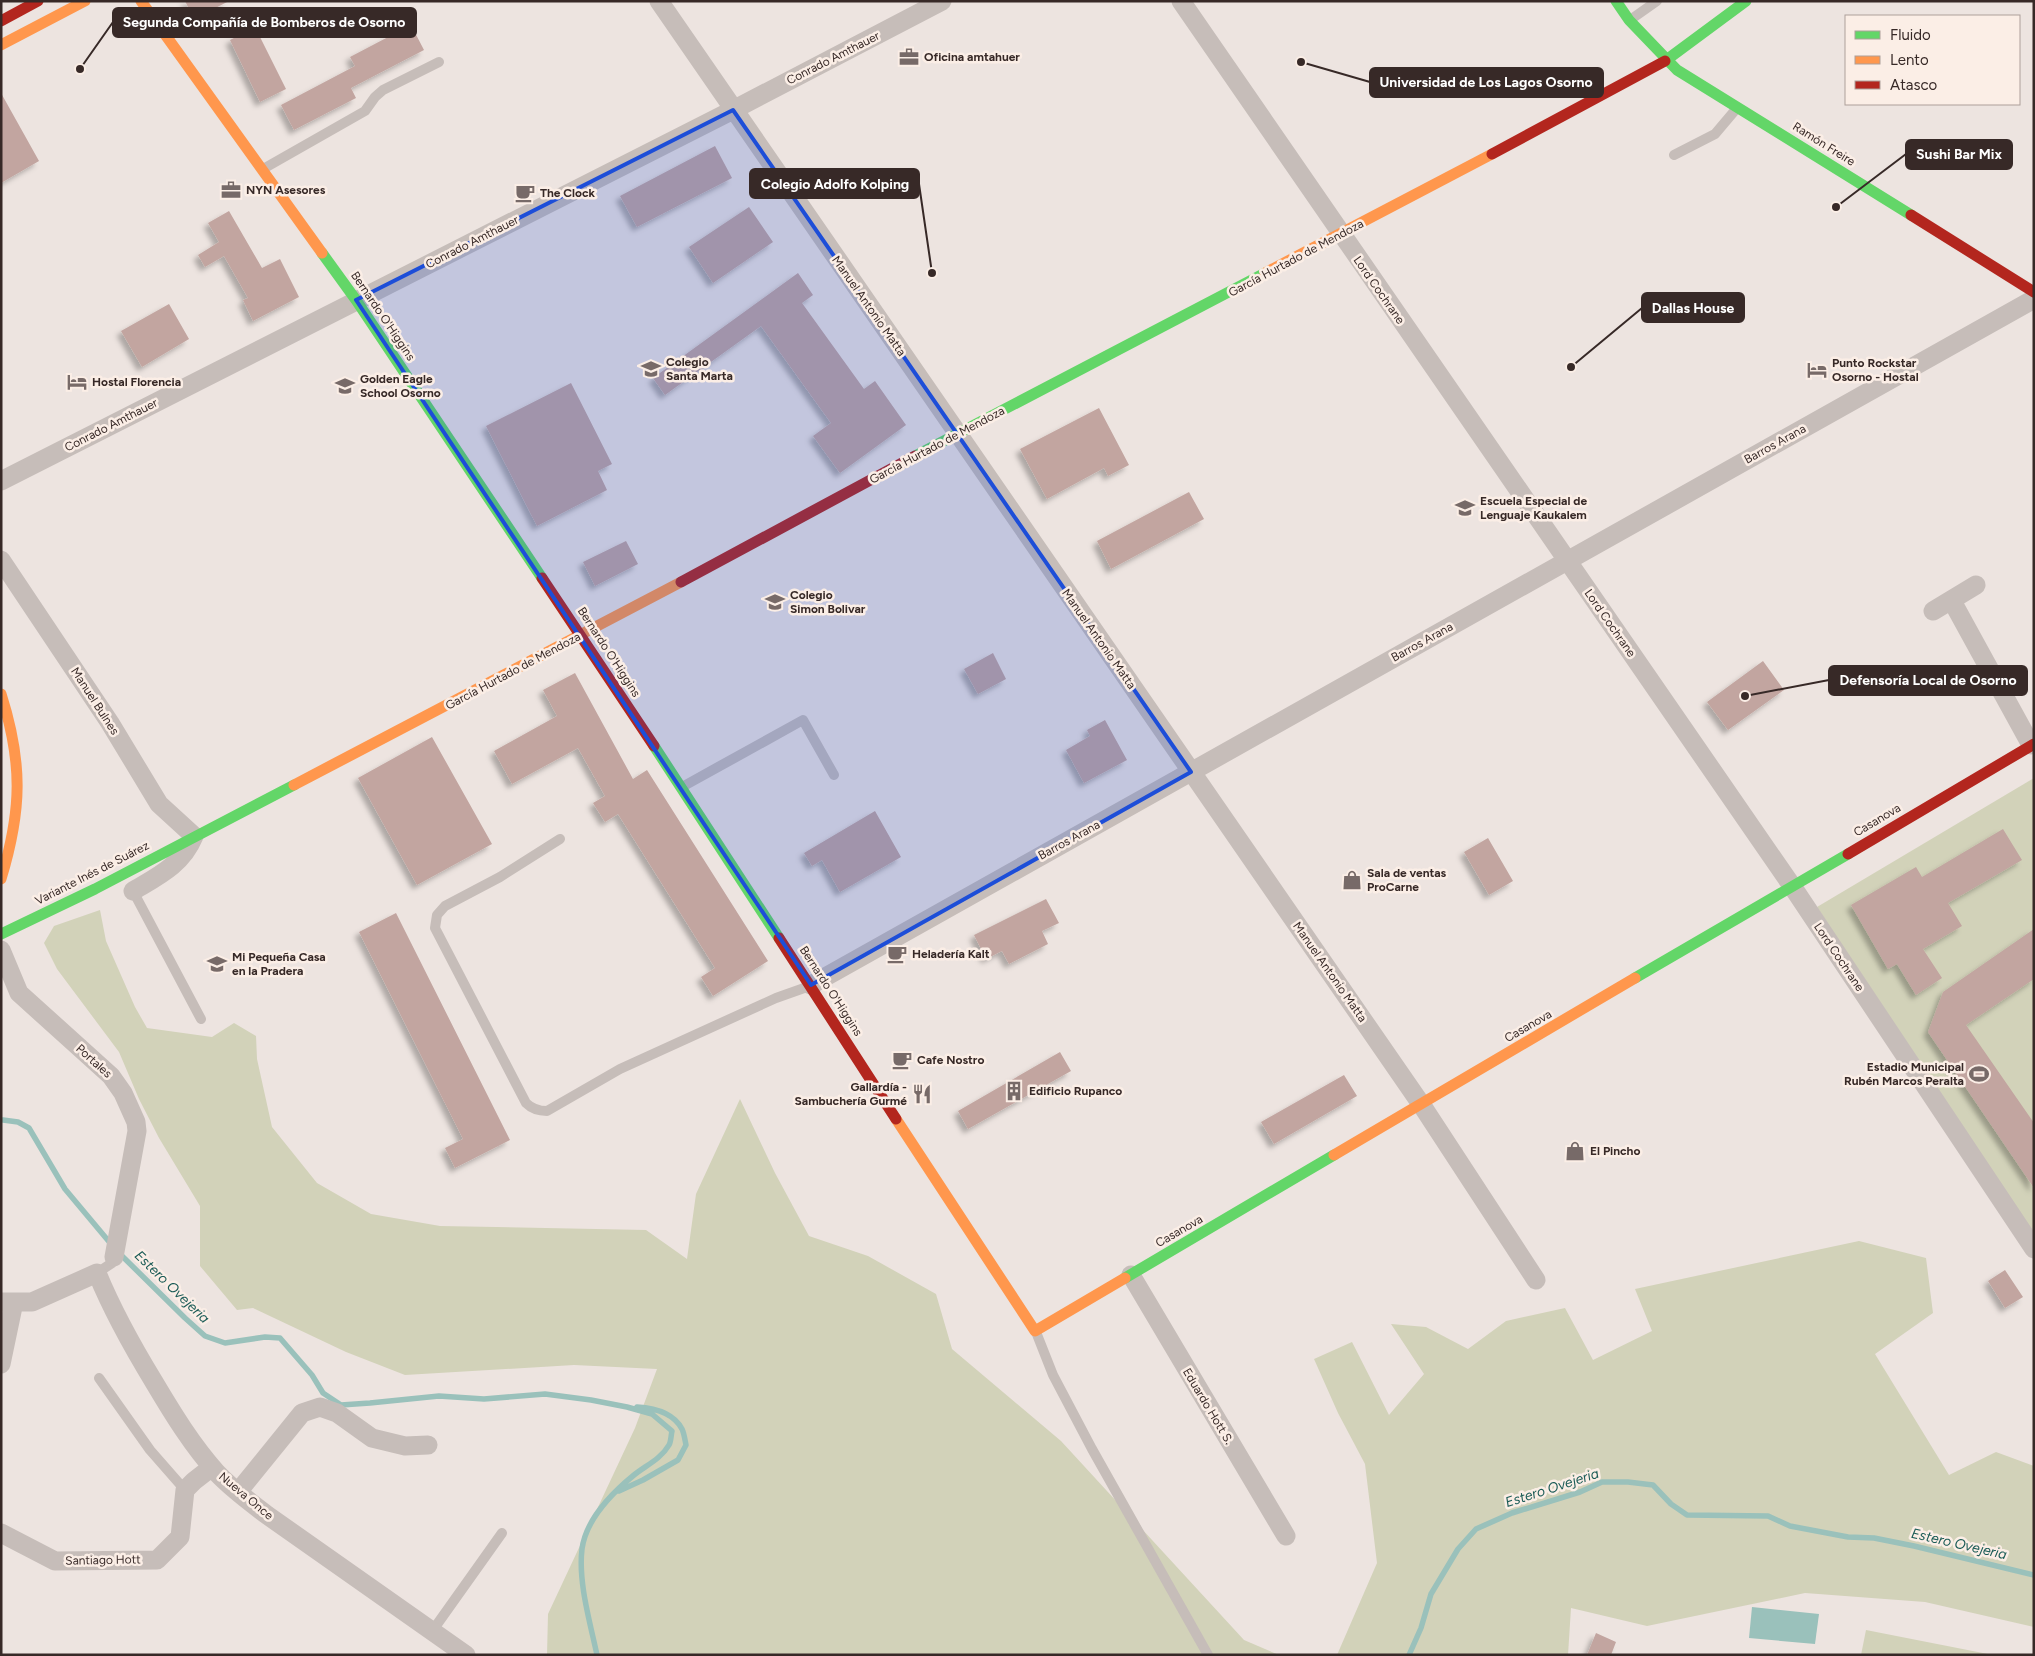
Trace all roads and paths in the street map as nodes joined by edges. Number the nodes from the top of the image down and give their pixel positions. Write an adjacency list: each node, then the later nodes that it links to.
1 (38, 1): 11 (street)
2 (85, 1): 12 (street)
3 (141, 1): 18 (street, Bernardo O'Higgins)
4 (659, 1): 16 (street, Manuel Antonio Matta)
5 (942, 1): 16 (street, Conrado Amthauer)
6 (1181, 1): 19 (street, Lord Cochrane)
7 (1616, 1): 10 (street, Ramón Freire)
8 (1656, 1): 10 (lane)
9 (1746, 1): 13 (street, García Hurtado de Mendoza)
10 (1629, 20): 13 (street, Ramón Freire)
11 (1, 21)
12 (1, 45)
13 (1667, 60): 15 (street, Ramón Freire); 19 (street, García Hurtado de Mendoza)
14 (439, 62): 18 (lane)
15 (1737, 107): 17 (lane); 20 (street, Ramón Freire)
16 (734, 110): 22 (street, Conrado Amthauer); 23 (street, Manuel Antonio Matta)
17 (1674, 155)
18 (262, 169): 22 (street, Bernardo O'Higgins)
19 (1341, 234): 23 (street, García Hurtado de Mendoza); 26 (street, Lord Cochrane)
20 (2034, 292)
21 (2034, 299): 26 (street, Barros Arana)
22 (356, 300): 24 (street, Conrado Amthauer); 30 (street, Bernardo O'Higgins)
23 (957, 433): 30 (street, García Hurtado de Mendoza); 33 (street, Manuel Antonio Matta)
24 (1, 481)
25 (1, 560): 36 (street, Manuel Bulnes)
26 (1566, 561): 33 (street, Barros Arana); 39 (street, Lord Cochrane)
27 (1976, 585): 28 (street)
28 (1952, 600): 29 (street); 32 (street)
29 (1933, 611)
30 (581, 635): 35 (street, Bernardo O'Higgins); 36 (street, García Hurtado de Mendoza)
31 (1, 694): 38 (street)
32 (2032, 744): 39 (street, Casanova)
33 (1191, 772): 43 (street, Barros Arana); 45 (street, Manuel Antonio Matta)
34 (834, 775): 35 (lane)
35 (681, 788): 43 (street, Bernardo O'Higgins)
36 (194, 836): 40 (street); 41 (street, Variante Inés de Suárez)
37 (560, 839): 43 (lane)
38 (1, 880)
39 (1792, 886): 45 (street, Casanova); 47 (street, Lord Cochrane)
40 (133, 891): 44 (lane)
41 (1, 934)
42 (1, 950): 46 (street, Portales)
43 (810, 985): 52 (street, Bernardo O'Higgins)
44 (201, 1019)
45 (1421, 1104): 49 (street, Casanova); 50 (street, Manuel Antonio Matta)
46 (116, 1249): 48 (lane, Portales)
47 (2034, 1249)
48 (96, 1274): 51 (street); 56 (street, Nueva Once)
49 (1131, 1275): 52 (street, Casanova); 61 (street, Eduardo Hott S.)
50 (1536, 1280)
51 (8, 1302): 53 (street)
52 (1035, 1331): 64 (lane)
53 (1, 1364)
54 (100, 1378): 57 (lane)
55 (428, 1445): 58 (street)
56 (212, 1467): 57 (street); 58 (street, Nueva Once)
57 (185, 1490): 59 (street, Santiago Hott)
58 (238, 1492): 62 (street, Nueva Once)
59 (1, 1533)
60 (502, 1533): 62 (lane)
61 (1286, 1536)
62 (433, 1630): 63 (street, Nueva Once)
63 (466, 1655)
64 (1208, 1655)

